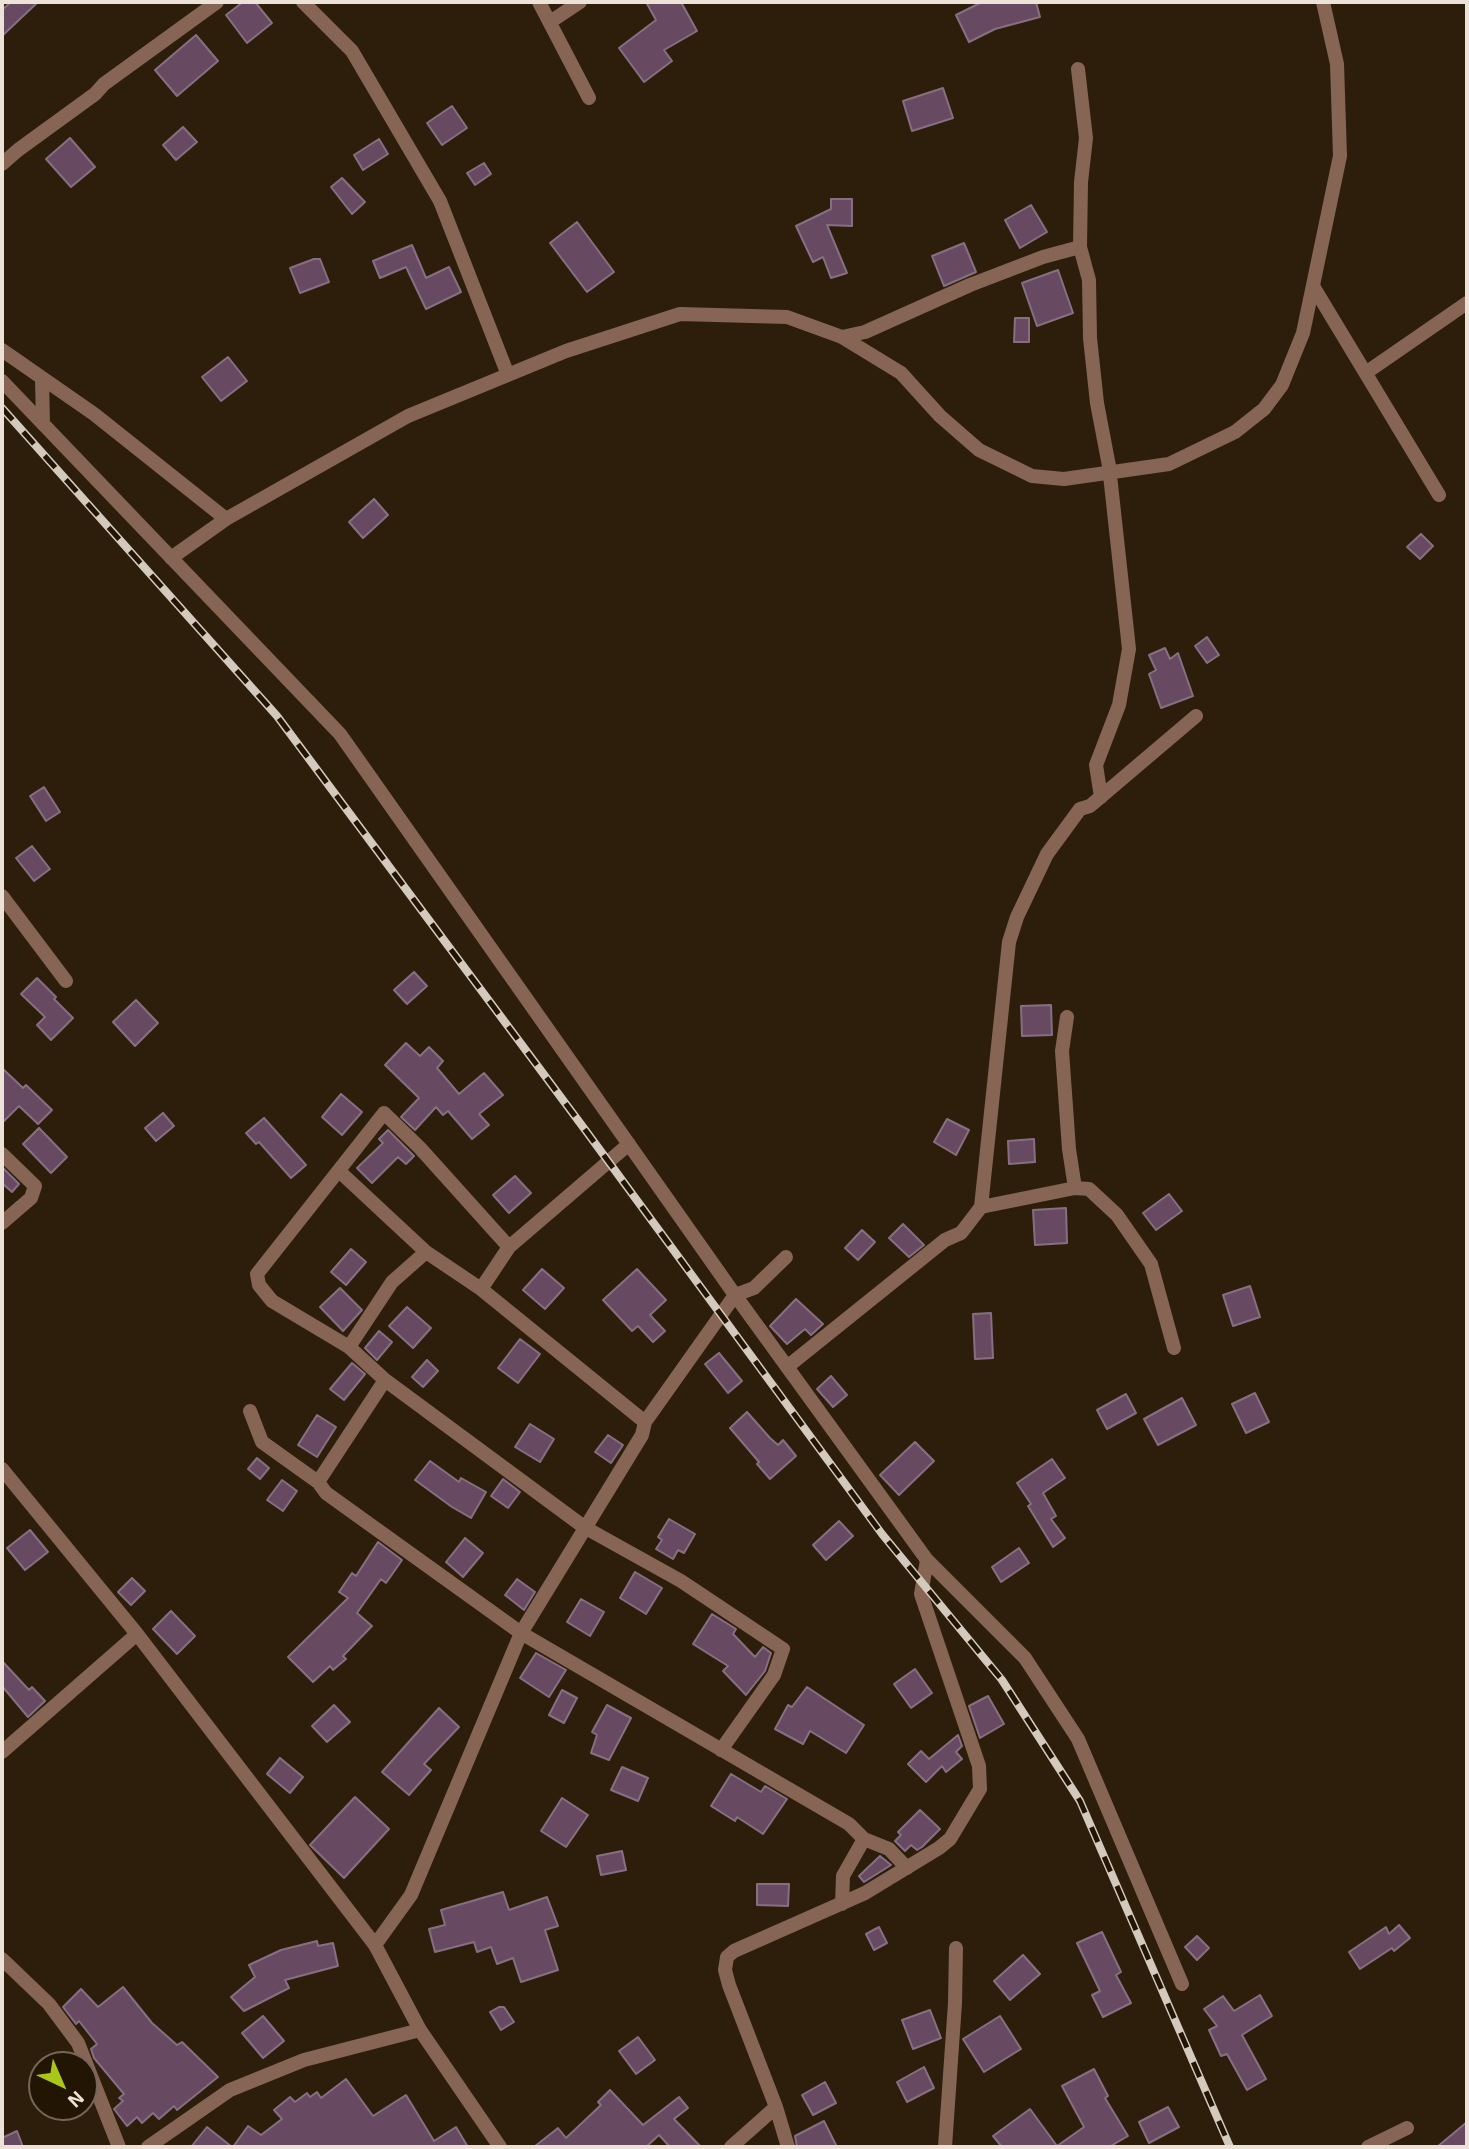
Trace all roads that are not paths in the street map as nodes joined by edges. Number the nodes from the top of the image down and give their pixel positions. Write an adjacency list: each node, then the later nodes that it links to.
1 (217, 2): 9 (street)
2 (303, 2): 16 (street)
3 (539, 2): 6 (street)
4 (580, 2): 6 (street)
5 (1323, 2): 11 (street)
6 (550, 22): 8 (street)
7 (1078, 69): 10 (street)
8 (589, 98)
9 (2, 164)
10 (1080, 247): 13 (street); 20 (street)
11 (1313, 286): 15 (street); 20 (street)
12 (1467, 303): 15 (street)
13 (842, 337): 16 (street); 20 (street)
14 (2, 350): 17 (street)
15 (1367, 372): 21 (street)
16 (509, 375): 22 (street)
17 (42, 379): 19 (street); 22 (street)
18 (2, 381): 19 (street)
19 (43, 424): 23 (street)
20 (1110, 472): 25 (street)
21 (1439, 495)
22 (226, 519): 23 (street)
23 (171, 558): 29 (street)
24 (1196, 716): 25 (street)
25 (1101, 797): 33 (street)
26 (2, 896): 27 (street)
27 (66, 981)
28 (1066, 1017): 32 (street)
29 (629, 1144): 35 (street); 39 (street)
30 (2, 1154): 34 (street)
31 (340, 1171): 35 (street); 36 (street); 40 (street)
32 (1075, 1188): 33 (street); 41 (street)
33 (981, 1207): 42 (street)
34 (2, 1223)
35 (509, 1247): 38 (street)
36 (426, 1252): 38 (street); 40 (street)
37 (786, 1257): 39 (street)
38 (481, 1289): 45 (street)
39 (735, 1295): 42 (street); 45 (street)
40 (349, 1347): 43 (street)
41 (1174, 1348)
42 (787, 1367): 49 (street)
43 (385, 1380): 47 (street); 48 (street)
44 (250, 1412): 47 (street)
45 (645, 1422): 48 (street)
46 (2, 1469): 51 (street)
47 (318, 1482): 50 (street)
48 (584, 1527): 50 (street); 52 (street)
49 (927, 1560): 55 (street); 60 (street)
50 (521, 1633): 52 (street); 57 (street)
51 (137, 1634): 53 (street); 57 (street)
52 (721, 1750): 54 (street)
53 (2, 1752)
54 (864, 1839): 55 (street); 56 (street)
55 (907, 1868): 56 (street)
56 (842, 1904): 62 (street)
57 (375, 1945): 61 (street)
58 (956, 1948): 69 (street)
59 (2, 1959): 64 (street)
60 (1182, 1984)
61 (420, 2030): 65 (street); 66 (street)
62 (776, 2107): 67 (street); 68 (street)
63 (1407, 2128): 70 (street)
64 (119, 2147)
65 (148, 2147)
66 (500, 2147)
67 (731, 2147)
68 (788, 2147)
69 (945, 2147)
70 (1368, 2147)

